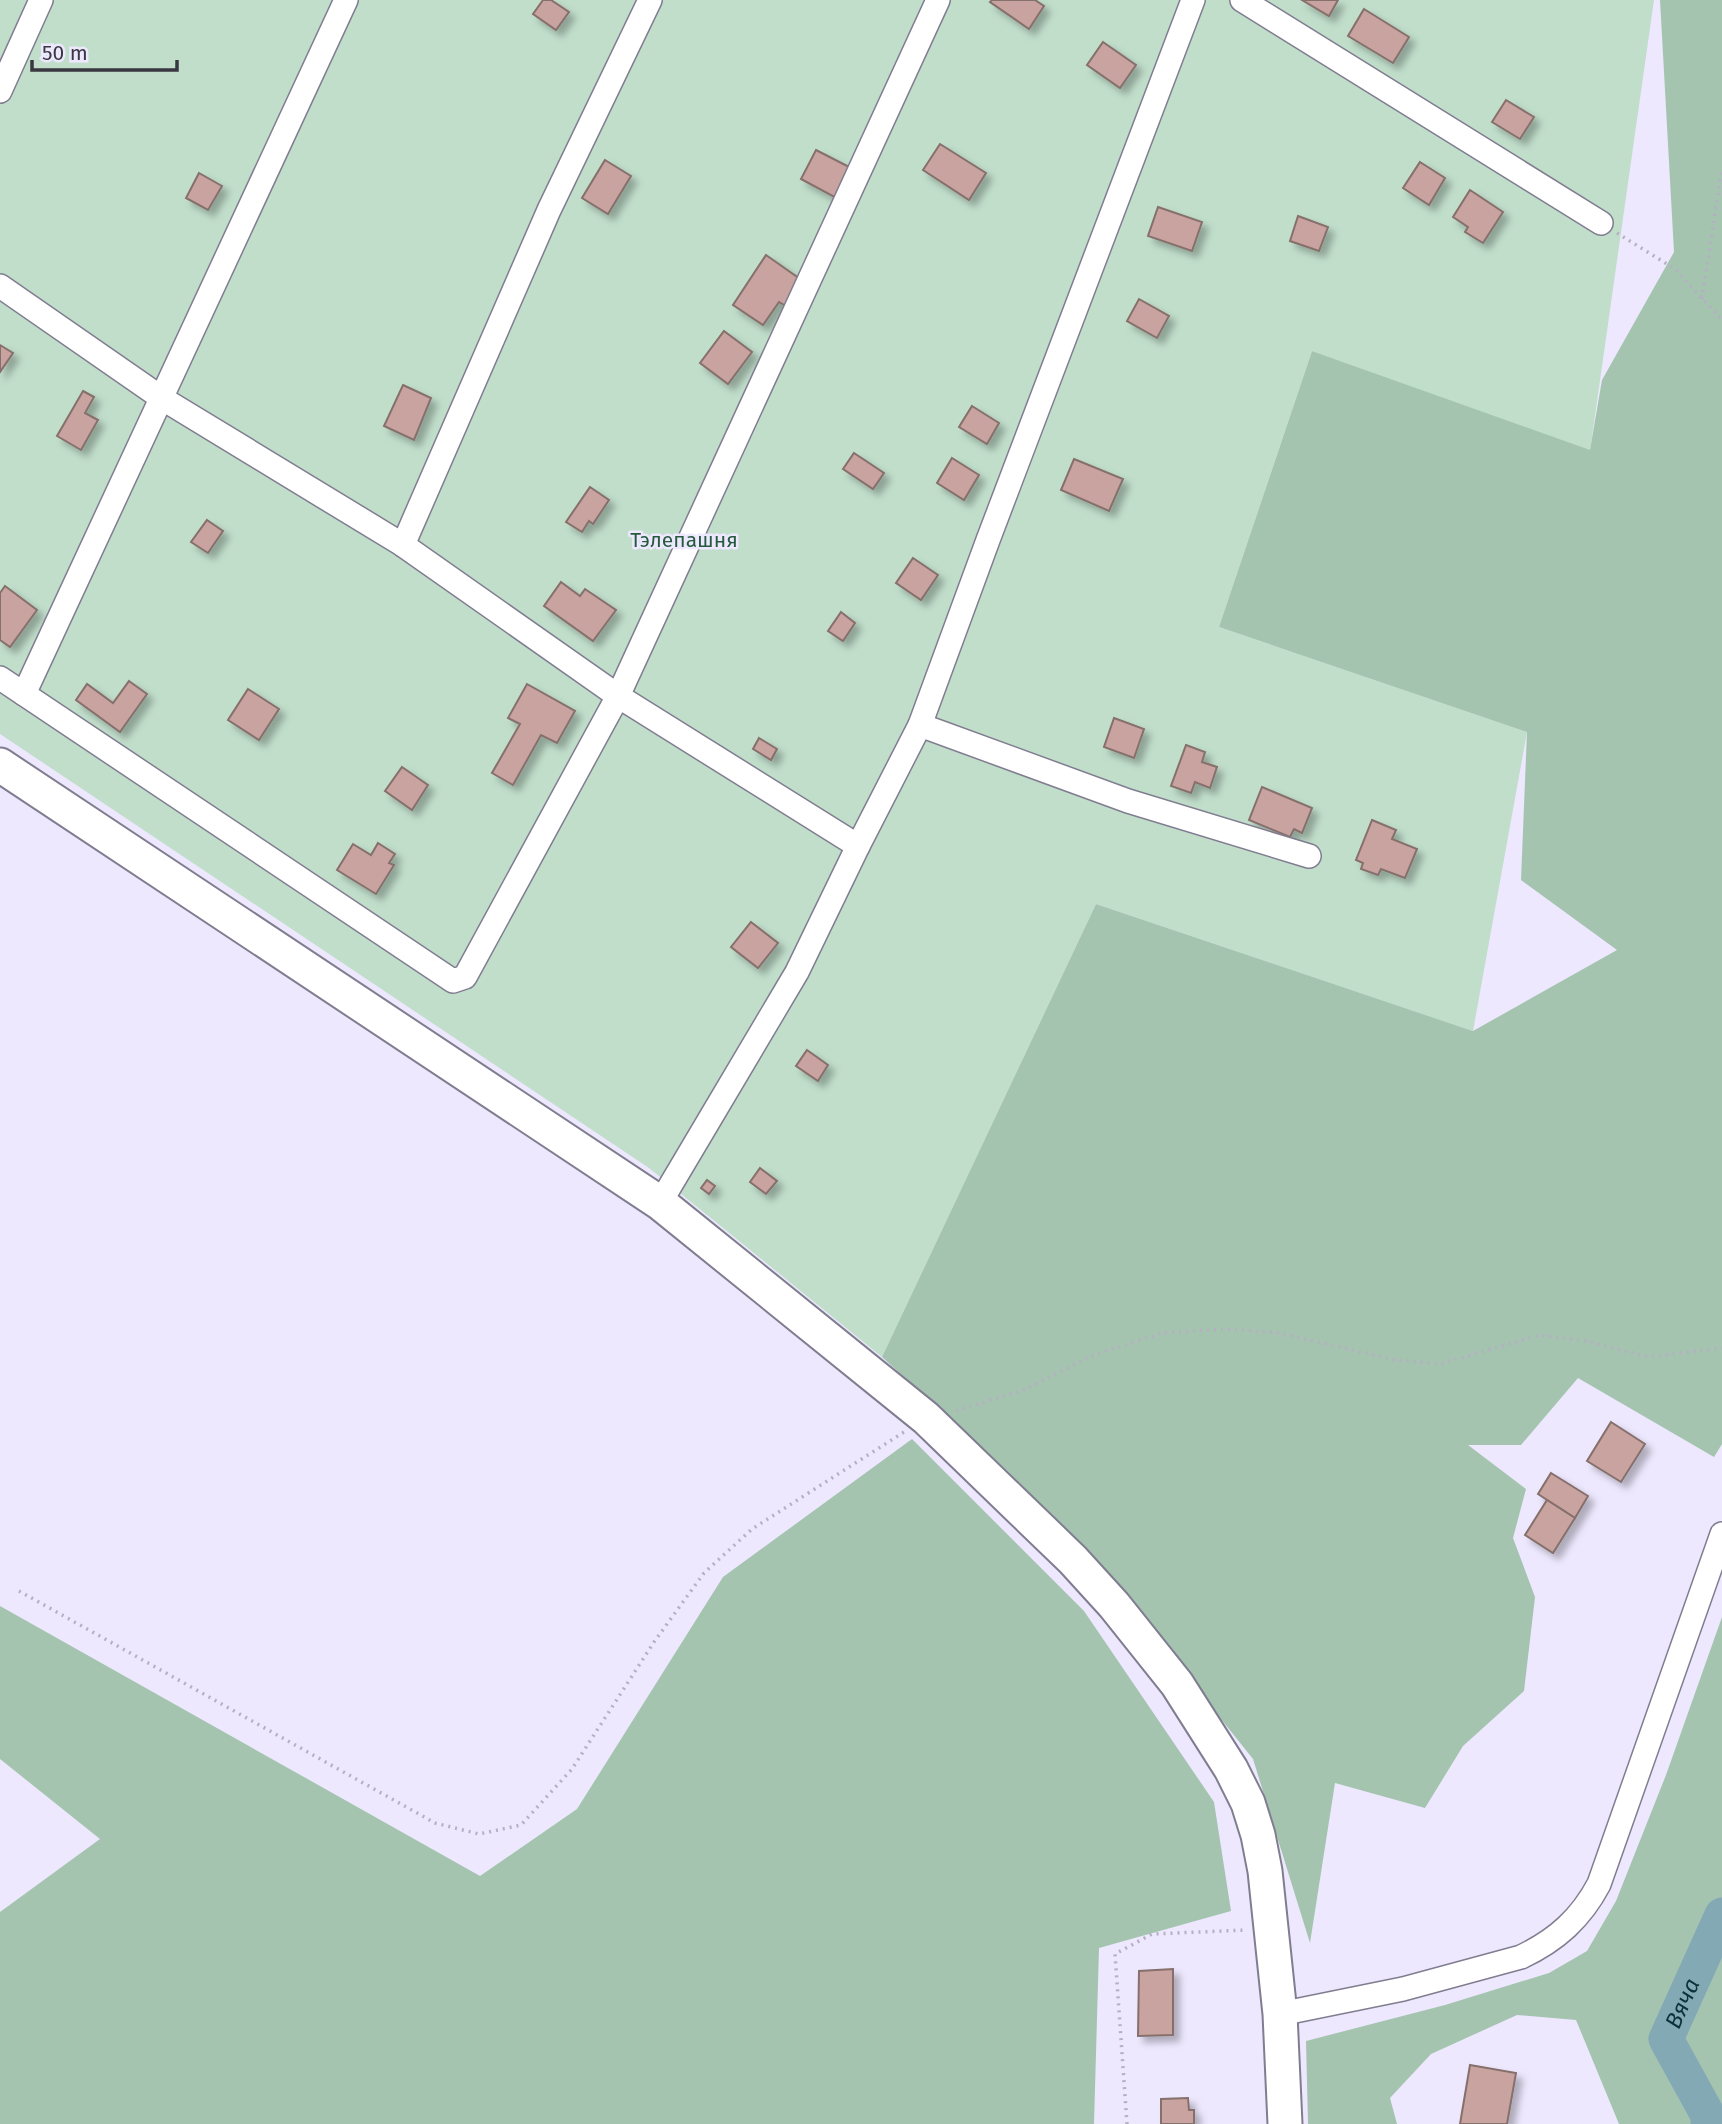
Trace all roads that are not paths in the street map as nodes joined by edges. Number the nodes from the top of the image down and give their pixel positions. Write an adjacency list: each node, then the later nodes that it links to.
1 (41, 0): 7 (street)
2 (346, 0): 10 (street)
3 (649, 0): 11 (street)
4 (938, 0): 14 (street)
5 (1193, 0): 15 (street)
6 (1242, 0): 8 (street)
7 (0, 91)
8 (1601, 223)
9 (0, 286): 10 (street)
10 (163, 399): 11 (street); 13 (street)
11 (403, 545): 14 (street)
12 (0, 678): 13 (street)
13 (24, 694): 14 (street)
14 (618, 696): 17 (street)
15 (920, 725): 17 (street); 18 (street)
16 (0, 765): 19 (street)
17 (858, 846): 19 (street)
18 (1309, 856)
19 (660, 1203): 21 (street)
20 (1722, 1534): 21 (street)
21 (1280, 2014): 22 (street)
22 (1285, 2124)

